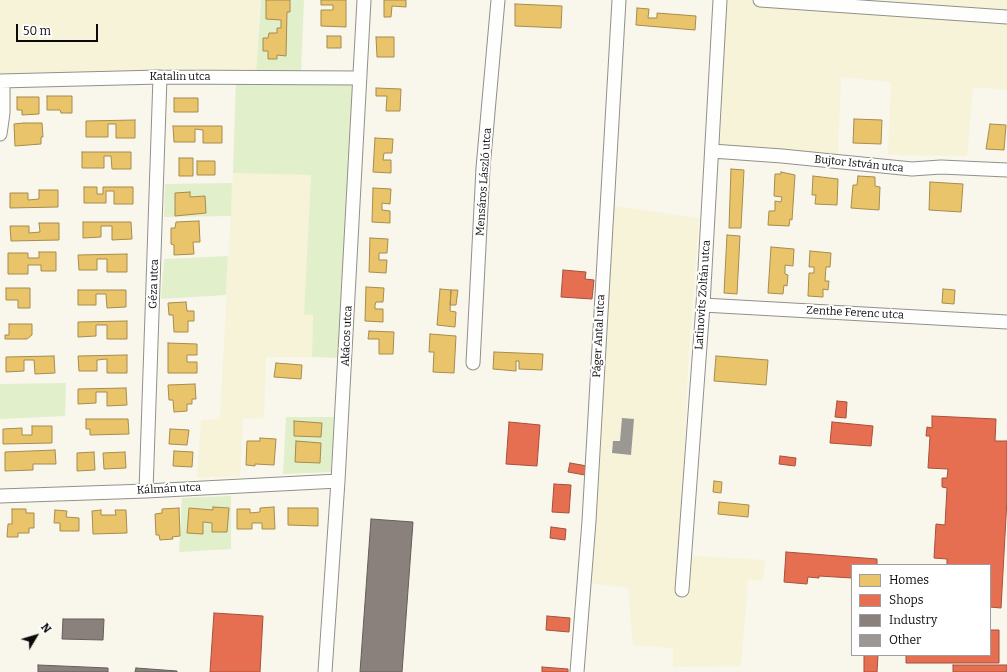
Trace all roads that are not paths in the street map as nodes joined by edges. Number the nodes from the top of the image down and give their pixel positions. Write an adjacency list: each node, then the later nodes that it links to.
1 (364, 0): 8 (street, Akácos utca)
2 (498, 0): 15 (street, Mensáros László utca)
3 (619, 0): 21 (street, Páger Antal utca)
4 (720, 0): 11 (street, Latinovits Zoltán utca)
5 (760, 0): 6 (street)
6 (1007, 17)
7 (160, 77): 8 (street, Katalin utca); 9 (street, Katalin utca); 17 (street, Géza utca)
8 (360, 78): 16 (street, Akácos utca)
9 (1, 81): 10 (street)
10 (0, 134)
11 (712, 151): 12 (street, Bujtor István utca); 13 (street, Latinovits Zoltán utca)
12 (1007, 170)
13 (703, 305): 14 (street, Zenthe Ferenc utca); 19 (street, Latinovits Zoltán utca)
14 (1007, 322)
15 (473, 363)
16 (338, 481): 17 (street, Kálmán utca); 20 (street, Akácos utca)
17 (146, 491): 18 (street, Kálmán utca)
18 (0, 496)
19 (682, 590)
20 (325, 672)
21 (577, 672)

